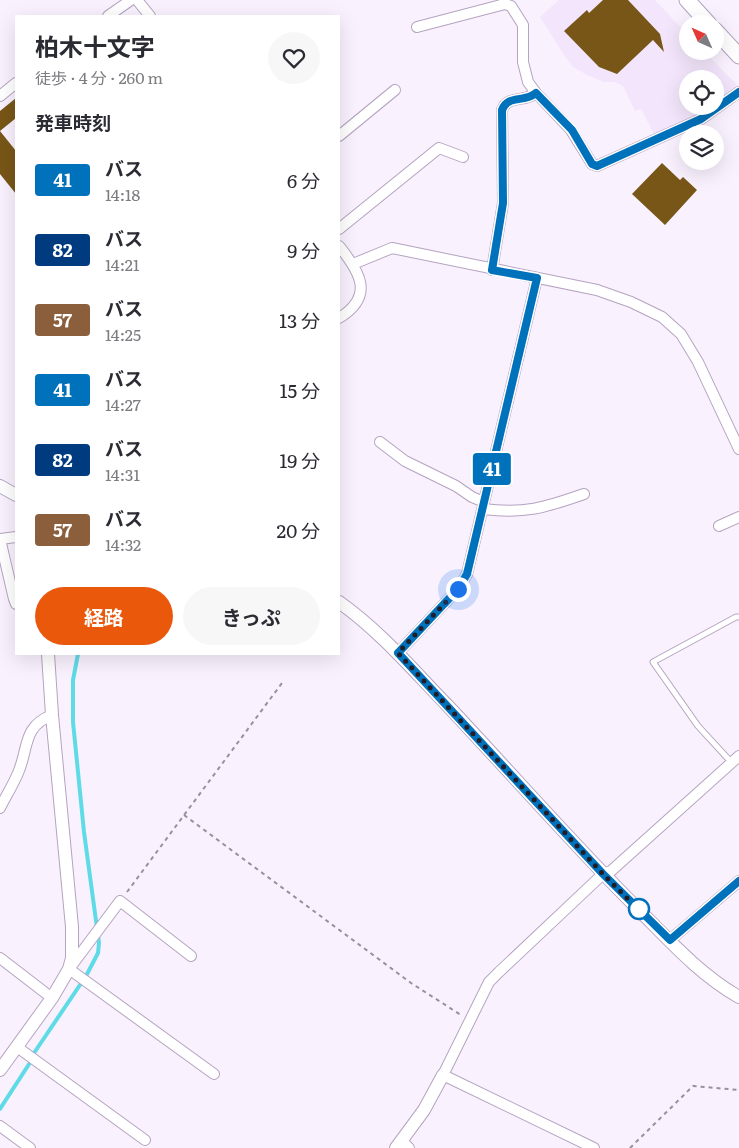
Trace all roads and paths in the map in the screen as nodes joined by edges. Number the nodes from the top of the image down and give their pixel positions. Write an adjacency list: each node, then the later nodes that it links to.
1 (131, 0): 5 (street)
2 (137, 0): 6 (street)
3 (687, 0): 7 (main road)
4 (505, 2): 8 (street); 14 (street)
5 (109, 15)
6 (149, 15)
7 (701, 15)
8 (417, 28)
9 (724, 40): 10 (main road)
10 (739, 56)
11 (15, 84): 15 (street)
12 (395, 90): 16 (street)
13 (739, 92): 14 (street)
14 (536, 93): 21 (street)
15 (0, 96)
16 (340, 135)
17 (463, 157): 18 (street)
18 (340, 228)
19 (340, 247): 20 (street)
20 (353, 264): 21 (street); 23 (street)
21 (492, 270): 22 (street)
22 (537, 278): 24 (street); 30 (street)
23 (340, 317)
24 (735, 431): 26 (street)
25 (380, 442): 30 (street)
26 (739, 449)
27 (0, 486): 28 (street)
28 (15, 494)
29 (584, 494): 30 (street)
30 (484, 505): 38 (street)
31 (739, 516): 32 (street)
32 (719, 526)
33 (15, 537): 34 (street)
34 (0, 539): 35 (street)
35 (15, 602)
36 (340, 603): 38 (street)
37 (739, 617): 42 (lane)
38 (398, 653): 45 (street)
39 (48, 655): 41 (street)
40 (282, 683): 44 (path)
41 (52, 716): 43 (street); 51 (street)
42 (736, 760): 45 (street)
43 (0, 807)
44 (184, 815): 47 (path); 54 (path)
45 (603, 874): 48 (street); 54 (street)
46 (739, 881): 48 (street)
47 (120, 901): 49 (street); 51 (street)
48 (670, 940): 52 (street)
49 (191, 956)
50 (0, 958): 53 (street)
51 (69, 969): 53 (street); 57 (street)
52 (739, 997)
53 (52, 998): 55 (street)
54 (470, 1020): 58 (street)
55 (17, 1047): 56 (street); 61 (street)
56 (0, 1070)
57 (214, 1074)
58 (443, 1075): 62 (street); 64 (street)
59 (739, 1090): 65 (path)
60 (0, 1126): 63 (street)
61 (145, 1140)
62 (402, 1146)
63 (30, 1148)
64 (594, 1148)
65 (630, 1148)

